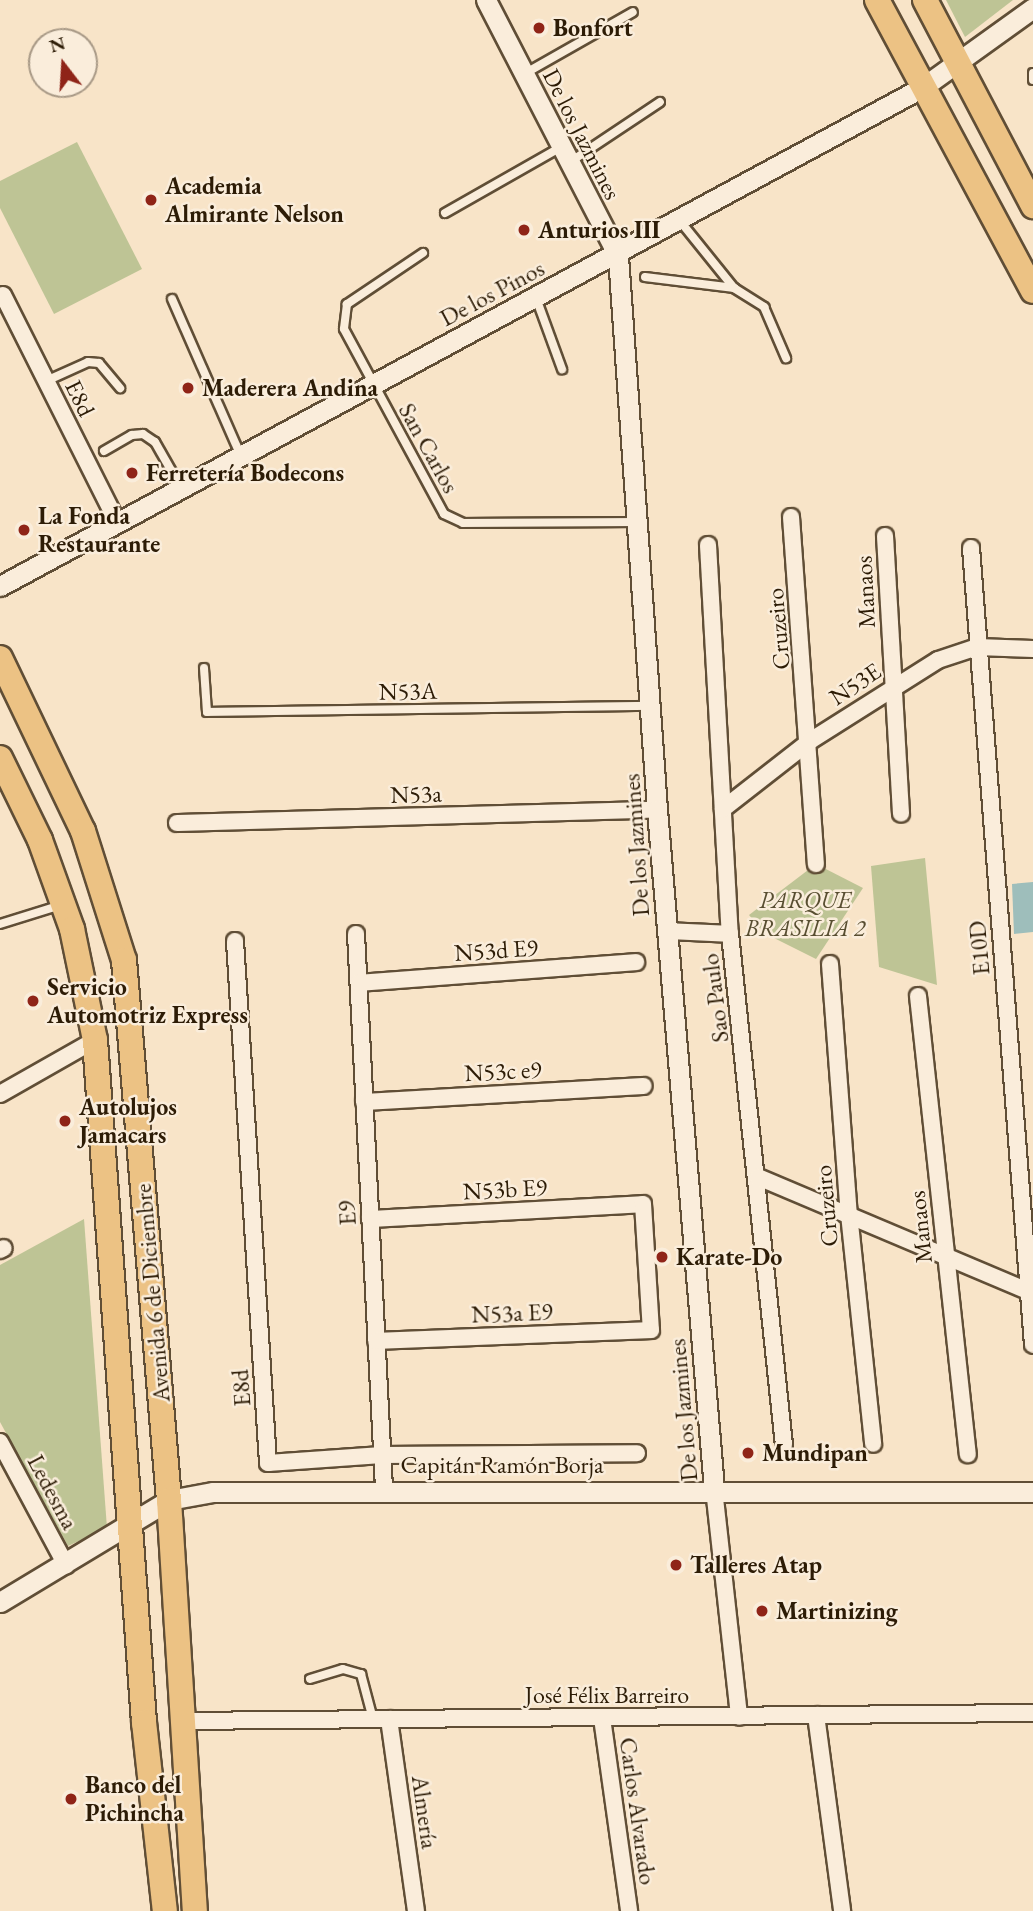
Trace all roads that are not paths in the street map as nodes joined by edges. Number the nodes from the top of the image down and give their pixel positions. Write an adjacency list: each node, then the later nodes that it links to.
1 (486, 0): 8 (street, De los Jazmines)
2 (877, 0): 10 (main road)
3 (925, 0): 6 (main road)
4 (1033, 8): 6 (street, De los Pinos)
5 (633, 12): 8 (lane)
6 (959, 63): 10 (street, De los Pinos); 13 (main road)
7 (1033, 73): 9 (lane)
8 (524, 74): 12 (street, De los Jazmines)
9 (1033, 80)
10 (923, 87): 15 (street, De los Pinos); 20 (main road)
11 (660, 102): 12 (lane)
12 (566, 155): 14 (lane); 17 (street, De los Jazmines)
13 (1033, 206)
14 (445, 213)
15 (680, 221): 17 (street, De los Pinos); 19 (lane)
16 (423, 253): 27 (lane, San Carlos)
17 (618, 256): 22 (street, De los Pinos); 34 (street, De los Jazmines)
18 (645, 278): 19 (lane)
19 (734, 288): 24 (lane)
20 (1033, 291)
21 (3, 295): 26 (street, E8d)
22 (536, 298): 25 (lane); 27 (street, De los Pinos)
23 (172, 299): 30 (lane)
24 (786, 358)
25 (562, 369)
26 (46, 381): 28 (lane); 33 (street, E8d)
27 (372, 384): 30 (street, De los Pinos); 34 (lane, San Carlos)
28 (121, 388)
29 (104, 451): 31 (lane)
30 (240, 454): 31 (street, De los Pinos)
31 (180, 486): 33 (street, De los Pinos)
32 (791, 517): 45 (street, Cruzeiro)
33 (116, 520): 38 (street, De los Pinos)
34 (638, 522): 44 (street, De los Jazmines)
35 (885, 536): 43 (street, Manaos)
36 (708, 545): 47 (street, Sao Paulo)
37 (971, 548): 39 (street, E10D)
38 (0, 586)
39 (977, 647): 40 (street, N53E); 43 (street, N53E); 70 (street, E10D)
40 (1033, 649)
41 (0, 658): 83 (main road, Avenida 6 de Diciembre)
42 (204, 668): 44 (lane, N53A)
43 (893, 685): 45 (street, N53E); 49 (street, Manaos)
44 (652, 706): 48 (street, De los Jazmines)
45 (810, 741): 47 (street, N53E); 51 (street, Cruzeiro)
46 (0, 758): 52 (main road, Avenida 6 de Diciembre)
47 (723, 809): 56 (street, Sao Paulo)
48 (657, 810): 50 (street, N53a); 54 (street, De los Jazmines)
49 (901, 814)
50 (177, 823)
51 (816, 864)
52 (63, 904): 53 (lane); 62 (main road, Avenida 6 de Diciembre)
53 (0, 924)
54 (667, 931): 56 (street); 81 (street, De los Jazmines)
55 (356, 934): 60 (street, E9)
56 (730, 934): 66 (street, Sao Paulo)
57 (235, 941): 79 (street, E8d)
58 (636, 962): 60 (street, N53d E9)
59 (830, 964): 67 (street, Cruzeiro)
60 (359, 983): 65 (street, E9)
61 (918, 996): 69 (street, Manaos)
62 (95, 1040): 64 (street); 84 (main road, Avenida 6 de Diciembre)
63 (644, 1086): 65 (street, N53c e9)
64 (0, 1094)
65 (364, 1102): 68 (street, E9)
66 (758, 1177): 67 (street); 76 (street, Sao Paulo)
67 (849, 1214): 69 (street); 75 (street, Cruzeiro)
68 (370, 1219): 71 (street, N53b E9); 72 (street, E9)
69 (946, 1259): 70 (street); 78 (street, Manaos)
70 (1031, 1293): 73 (street, E10D)
71 (650, 1330): 72 (street, N53a E9)
72 (376, 1341): 79 (street, E9)
73 (1033, 1345)
74 (0, 1441): 85 (street, Ledesma)
75 (873, 1444)
76 (784, 1445)
77 (637, 1453): 79 (street, E8d)
78 (968, 1454)
79 (382, 1455): 80 (street, E9)
80 (384, 1489): 81 (street, Capitán Ramón Borja); 83 (street, Capitán Ramón Borja)
81 (714, 1489): 82 (street, Capitán Ramón Borja); 89 (street, De los Jazmines)
82 (1033, 1492)
83 (169, 1500): 84 (street, Capitán Ramón Borja); 93 (main road, Avenida 6 de Diciembre)
84 (131, 1525): 85 (street, Capitán Ramón Borja); 94 (main road, Avenida 6 de Diciembre)
85 (66, 1565): 86 (street, Capitán Ramón Borja)
86 (0, 1602)
87 (310, 1679): 92 (lane)
88 (816, 1715): 89 (street, José Félix Barreiro); 91 (street, José Félix Barreiro); 98 (street)
89 (739, 1717): 90 (street, José Félix Barreiro)
90 (602, 1718): 92 (street, José Félix Barreiro); 97 (street, Carlos Alvarado)
91 (1032, 1718)
92 (381, 1719): 93 (street, José Félix Barreiro); 96 (street, Almería)
93 (181, 1721): 95 (main road, Avenida 6 de Diciembre)
94 (165, 1911)
95 (195, 1911)
96 (416, 1911)
97 (629, 1911)
98 (842, 1911)

